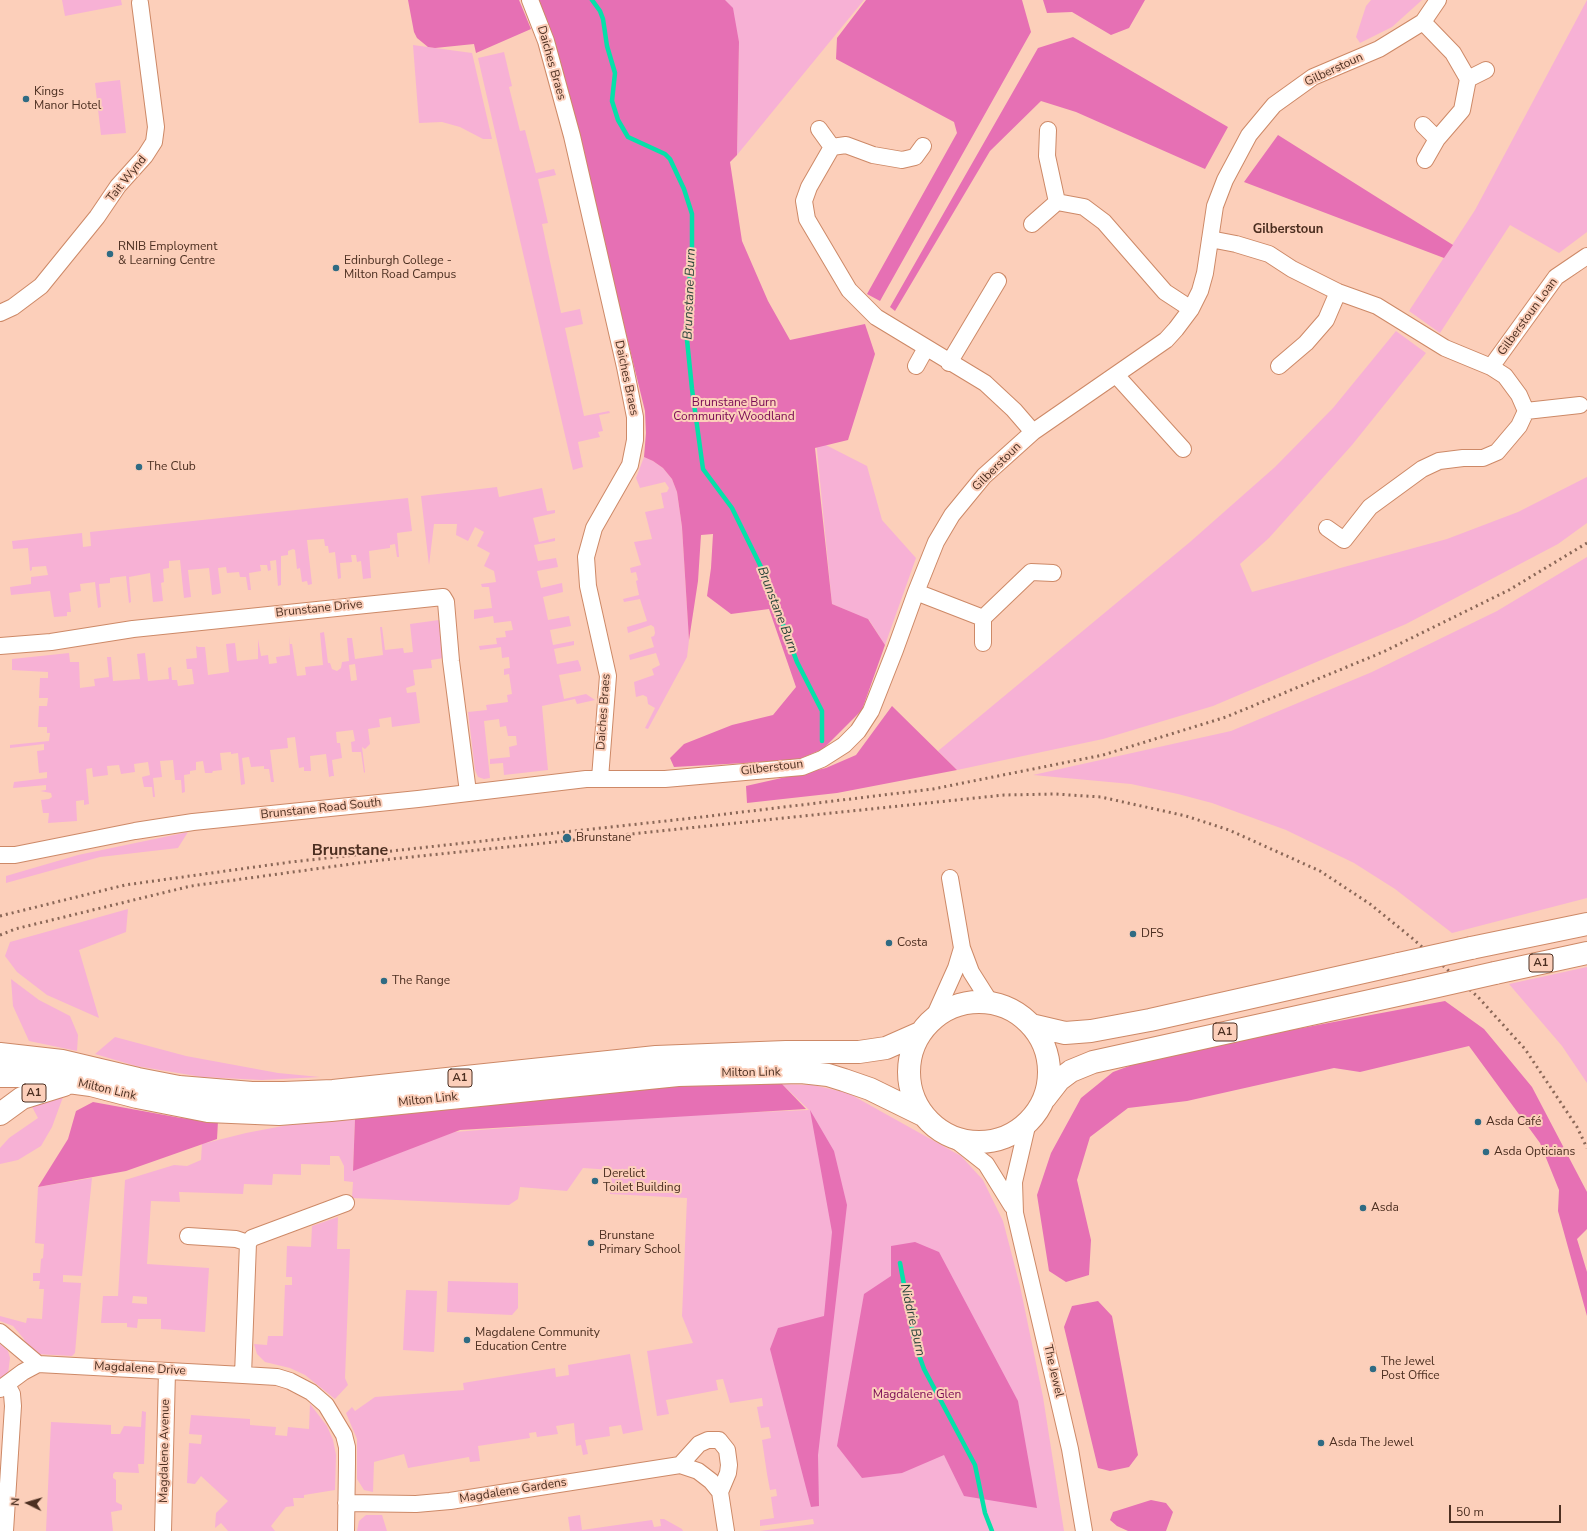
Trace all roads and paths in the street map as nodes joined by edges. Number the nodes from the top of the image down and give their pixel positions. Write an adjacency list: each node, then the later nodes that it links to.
1 (530, 0): 38 (street, Daiches Braes)
2 (1438, 0): 4 (street, Gilberstoun)
3 (140, 3): 21 (street, Tait Wynd)
4 (1423, 22): 6 (street); 16 (street, Gilberstoun)
5 (1486, 70): 6 (street)
6 (1468, 79): 10 (street)
7 (1423, 125): 10 (street)
8 (819, 129): 11 (street)
9 (1048, 130): 14 (street)
10 (1437, 139): 13 (street)
11 (832, 146): 12 (street); 22 (street)
12 (923, 146)
13 (1425, 160)
14 (1057, 202): 15 (street); 20 (street)
15 (1032, 224)
16 (1210, 239): 19 (street); 20 (street, Gilberstoun)
17 (1587, 256): 26 (street, Gilberstoun Loan)
18 (998, 281): 23 (street)
19 (1338, 292): 25 (street); 26 (street)
20 (1191, 309): 27 (street, Gilberstoun)
21 (0, 313)
22 (926, 348): 23 (street); 24 (street)
23 (949, 363): 30 (street)
24 (916, 366)
25 (1279, 366)
26 (1491, 367): 29 (street)
27 (1116, 375): 30 (street, Gilberstoun); 31 (street)
28 (1580, 405): 29 (street)
29 (1526, 411): 32 (street)
30 (1033, 432): 34 (street, Gilberstoun)
31 (1183, 449)
32 (1327, 528)
33 (1052, 573): 35 (street)
34 (916, 592): 35 (street); 39 (street, Gilberstoun)
35 (983, 618): 36 (street)
36 (983, 643)
37 (0, 646): 40 (street, Brunstane Drive)
38 (600, 778): 39 (street, Brunstane Road South); 40 (street, Brunstane Road South)
39 (645, 779)
40 (468, 792): 41 (street, Brunstane Road South)
41 (0, 855)
42 (950, 878): 44 (street)
43 (1587, 924): 48 (main road, A1, bridge)
44 (962, 948): 46 (street); 47 (street)
45 (1587, 953): 52 (main road, A1, bridge)
46 (990, 1002): 47 (main road, A1); 48 (main road, A1)
47 (927, 1025): 49 (main road, Milton Link / A1); 54 (main road, A1)
48 (1031, 1025): 52 (main road, A1)
49 (0, 1054)
50 (0, 1076): 51 (main road, Milton Link / A1)
51 (73, 1082): 53 (main road, A1); 54 (main road, Milton Link / A1)
52 (1043, 1100): 55 (main road, A1)
53 (0, 1114)
54 (923, 1115): 56 (main road, A1)
55 (1028, 1122): 56 (main road, A1); 58 (street, The Jewel)
56 (953, 1138): 58 (street, The Jewel)
57 (346, 1203): 60 (street)
58 (1015, 1213): 74 (street, The Jewel)
59 (188, 1236): 60 (street)
60 (248, 1243): 65 (street)
61 (0, 1332): 62 (street)
62 (16, 1348): 63 (street); 66 (street)
63 (38, 1364): 64 (street, Magdalene Drive); 66 (street)
64 (167, 1371): 65 (street, Magdalene Drive); 71 (street, Magdalene Avenue)
65 (243, 1375): 69 (street, Magdalene Drive)
66 (8, 1384): 70 (street)
67 (680, 1465): 68 (street, Magdalene Gardens); 68 (street); 69 (street, Magdalene Gardens)
68 (720, 1492): 73 (street)
69 (346, 1503): 72 (street, Magdalene Drive)
70 (5, 1531)
71 (163, 1531)
72 (346, 1531)
73 (726, 1531)
74 (1084, 1531)

